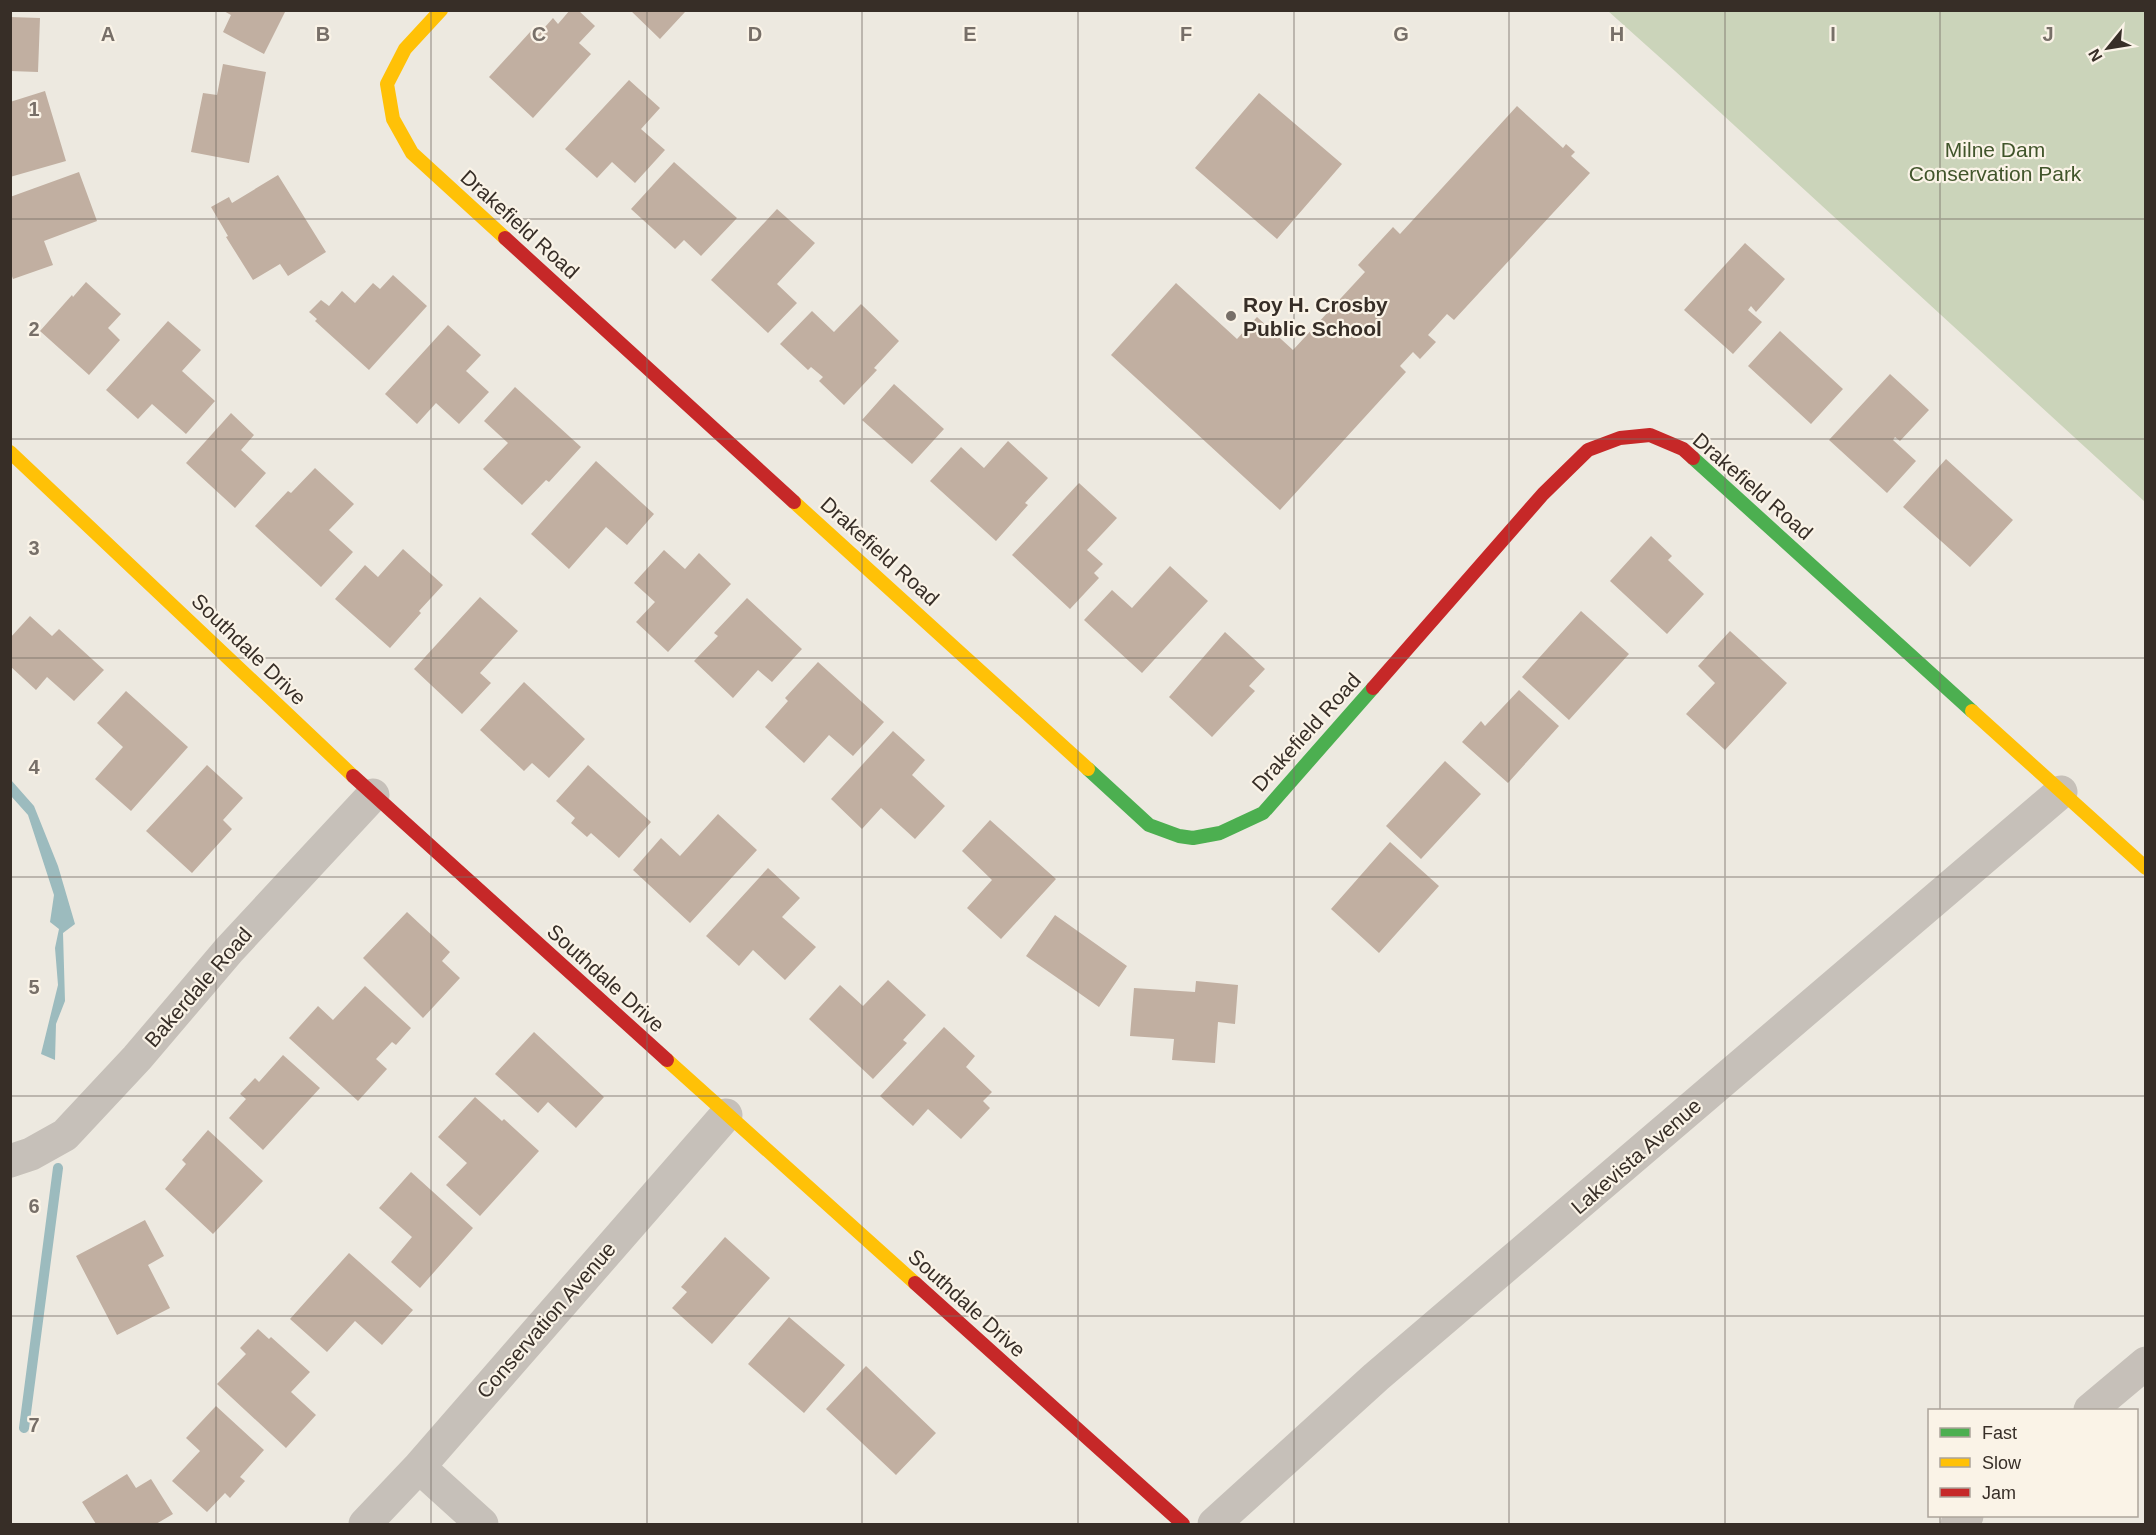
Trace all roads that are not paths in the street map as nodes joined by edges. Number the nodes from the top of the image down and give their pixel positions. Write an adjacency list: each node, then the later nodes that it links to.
1 (441, 10): 3 (street, Drakefield Road)
2 (10, 452): 4 (street, Southdale Drive)
3 (2061, 792): 5 (street, Drakefield Road); 14 (street, Lakevista Avenue)
4 (372, 795): 6 (street, Southdale Drive); 7 (street, Bakerdale Road)
5 (2145, 868)
6 (726, 1114): 10 (street, Conservation Avenue); 13 (street, Southdale Drive)
7 (10, 1161)
8 (2145, 1363): 9 (street)
9 (2091, 1409)
10 (419, 1467): 11 (street, Conservation Avenue); 12 (street)
11 (365, 1524)
12 (482, 1524)
13 (1184, 1524)
14 (1214, 1524)

